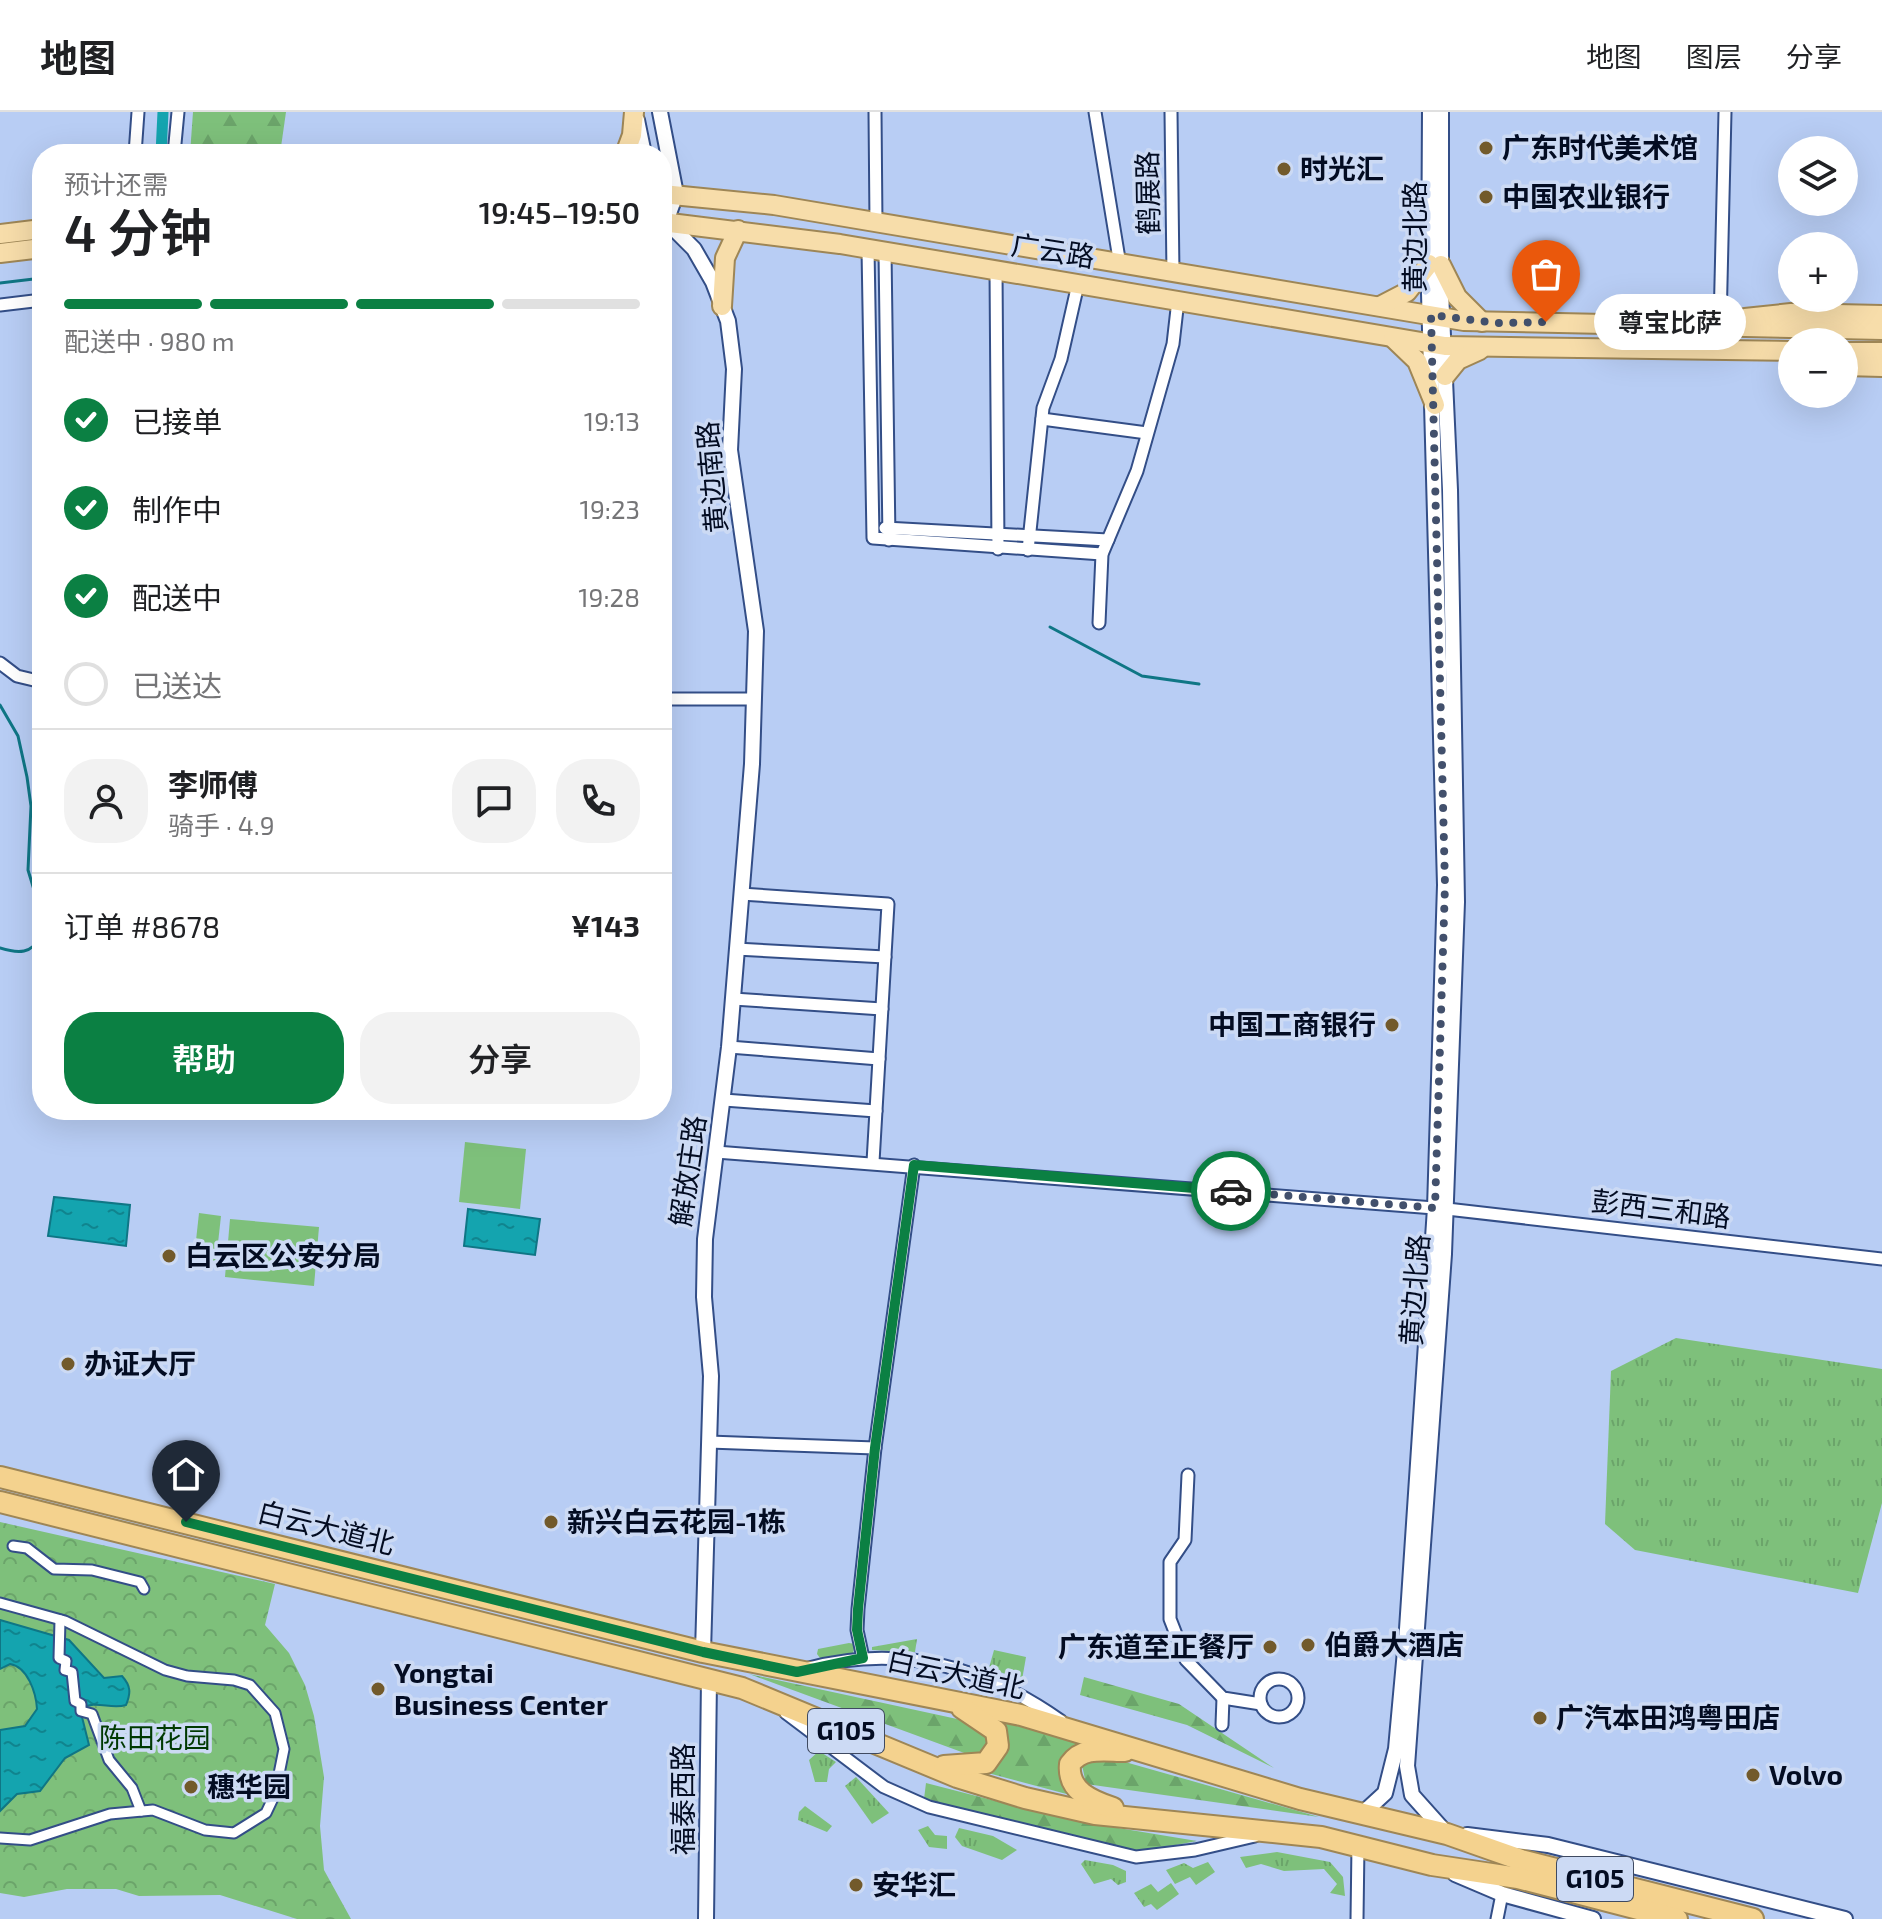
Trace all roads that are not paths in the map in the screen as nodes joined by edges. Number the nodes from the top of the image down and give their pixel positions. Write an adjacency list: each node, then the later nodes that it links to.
1 (138, 112): 11 (street)
2 (178, 112): 12 (street)
3 (634, 112): 13 (main road); 14 (street)
4 (660, 112): 15 (street)
5 (875, 112): 19 (street)
6 (1095, 112): 29 (street)
7 (1171, 112): 31 (street, 鹤展路)
8 (1430, 112): 28 (street, 黄边北路)
9 (1441, 112): 28 (street, 黄边北路)
10 (1725, 112): 43 (street)
11 (136, 144)
12 (175, 144)
13 (629, 144)
14 (642, 144)
15 (664, 144)
16 (672, 194): 17 (main road, 广云路)
17 (837, 216): 19 (main road, 广云路); 24 (main road)
18 (672, 220): 22 (main road, 广云路)
19 (876, 223): 29 (main road, 广云路)
20 (672, 228): 37 (street, 黄边南路)
21 (32, 230): 23 (main road)
22 (738, 230): 24 (main road, 广云路); 37 (main road)
23 (0, 234)
24 (840, 244): 26 (main road, 广云路)
25 (32, 249): 27 (main road)
26 (876, 250): 30 (main road, 广云路); 61 (street); 61 (street)
27 (0, 253)
28 (1435, 264): 38 (main road); 40 (street, 黄边北路); 41 (main road)
29 (1120, 265): 31 (main road, 广云路)
30 (996, 270): 32 (main road, 广云路); 62 (street)
31 (1173, 274): 34 (main road, 广云路)
32 (1078, 284): 33 (main road, 广云路); 59 (street)
33 (1178, 300): 44 (main road, 广云路); 60 (street)
34 (1342, 300): 38 (main road, 广云路); 44 (main road)
35 (32, 301): 36 (street)
36 (0, 305)
37 (722, 306): 71 (street, 黄边南路)
38 (1380, 306): 40 (main road, 广云路)
39 (1882, 315): 43 (main road)
40 (1437, 316): 41 (main road, 广云路); 47 (street, 黄边北路)
41 (1482, 322): 42 (main road, 广云路)
42 (1546, 322): 43 (main road, 广云路); 48 (main road)
43 (1720, 325): 45 (main road)
44 (1337, 328): 46 (main road, 广云路)
45 (1882, 330)
46 (1393, 338): 47 (main road, 广云路); 58 (main road)
47 (1439, 346): 49 (main road, 广云路); 57 (street, 黄边北路); 58 (street, 黄边北路)
48 (1543, 348): 49 (main road, 广云路); 50 (main road, 广云路)
49 (1483, 349): 57 (main road)
50 (1720, 349): 51 (main road); 54 (main road)
51 (1778, 351)
52 (1858, 352): 53 (main road)
53 (1882, 352)
54 (1778, 360)
55 (1858, 366): 56 (main road)
56 (1882, 367)
57 (1445, 376): 84 (street, 黄边北路)
58 (1435, 405): 84 (street, 黄边北路)
59 (1042, 419): 60 (street); 65 (street)
60 (1147, 433): 63 (street)
61 (889, 534): 62 (street); 64 (street)
62 (998, 534): 63 (street); 64 (street)
63 (1108, 540): 66 (street)
64 (998, 549): 65 (street)
65 (1028, 550): 66 (street)
66 (1102, 554): 67 (street)
67 (1099, 623)
68 (0, 663): 69 (street)
69 (32, 680)
70 (672, 699): 71 (street)
71 (753, 699): 72 (street, 解放庄路)
72 (741, 894): 73 (street, 解放庄路); 74 (street)
73 (736, 949): 74 (street); 75 (street, 解放庄路)
74 (885, 957): 76 (street)
75 (733, 999): 76 (street); 77 (street, 解放庄路)
76 (882, 1009): 78 (street)
77 (729, 1047): 78 (street); 79 (street, 解放庄路)
78 (879, 1059): 80 (street)
79 (724, 1100): 80 (street); 81 (street, 解放庄路)
80 (876, 1111): 82 (street)
81 (716, 1152): 82 (street, 彭西三和路); 86 (street, 解放庄路)
82 (873, 1162): 83 (street, 彭西三和路)
83 (914, 1165): 84 (street, 彭西三和路); 87 (street)
84 (1441, 1209): 85 (street, 彭西三和路); 108 (street, 黄边北路); 111 (street, 黄边北路)
85 (1882, 1259)
86 (709, 1442): 87 (street); 95 (street, 解放庄路)
87 (875, 1448): 96 (street)
88 (1188, 1475): 101 (street)
89 (0, 1477): 95 (highway, 白云大道北 / G105)
90 (0, 1502): 98 (highway, 白云大道北 / G105)
91 (13, 1546): 92 (street)
92 (144, 1589)
93 (0, 1603): 94 (street)
94 (60, 1620): 107 (street); 107 (street)
95 (703, 1652): 97 (highway, 白云大道北 / G105)
96 (863, 1658): 97 (street); 104 (street)
97 (797, 1672): 100 (highway, 白云大道北 / G105)
98 (709, 1679): 99 (highway, 白云大道北 / G105); 118 (street, 福泰西路)
99 (763, 1695): 106 (highway, 白云大道北 / G105); 110 (street)
100 (944, 1698): 104 (highway, 白云大道北 / G105); 106 (highway)
101 (1223, 1698): 102 (street); 103 (street)
102 (1261, 1704)
103 (1222, 1725)
104 (1071, 1729): 105 (highway, 白云大道北 / G105)
105 (1145, 1750): 108 (highway, 白云大道北 / G105); 109 (highway)
106 (928, 1766): 109 (highway, 白云大道北 / G105)
107 (141, 1811): 112 (street)
108 (1361, 1815): 111 (highway, 白云大道北 / G105)
109 (1148, 1819): 110 (highway, 白云大道北 / G105)
110 (1278, 1830): 113 (highway, 白云大道北 / G105)
111 (1447, 1834): 117 (highway, 白云大道北 / G105); 123 (street)
112 (0, 1838)
113 (1358, 1844): 114 (highway, 白云大道北 / G105); 119 (street)
114 (1432, 1865): 115 (street); 122 (highway, 白云大道北 / G105)
115 (1502, 1894): 116 (street); 120 (street)
116 (1576, 1917): 121 (street)
117 (1749, 1918)
118 (706, 1919)
119 (1357, 1919)
120 (1497, 1919)
121 (1593, 1919)
122 (1677, 1919)
123 (1845, 1919)

